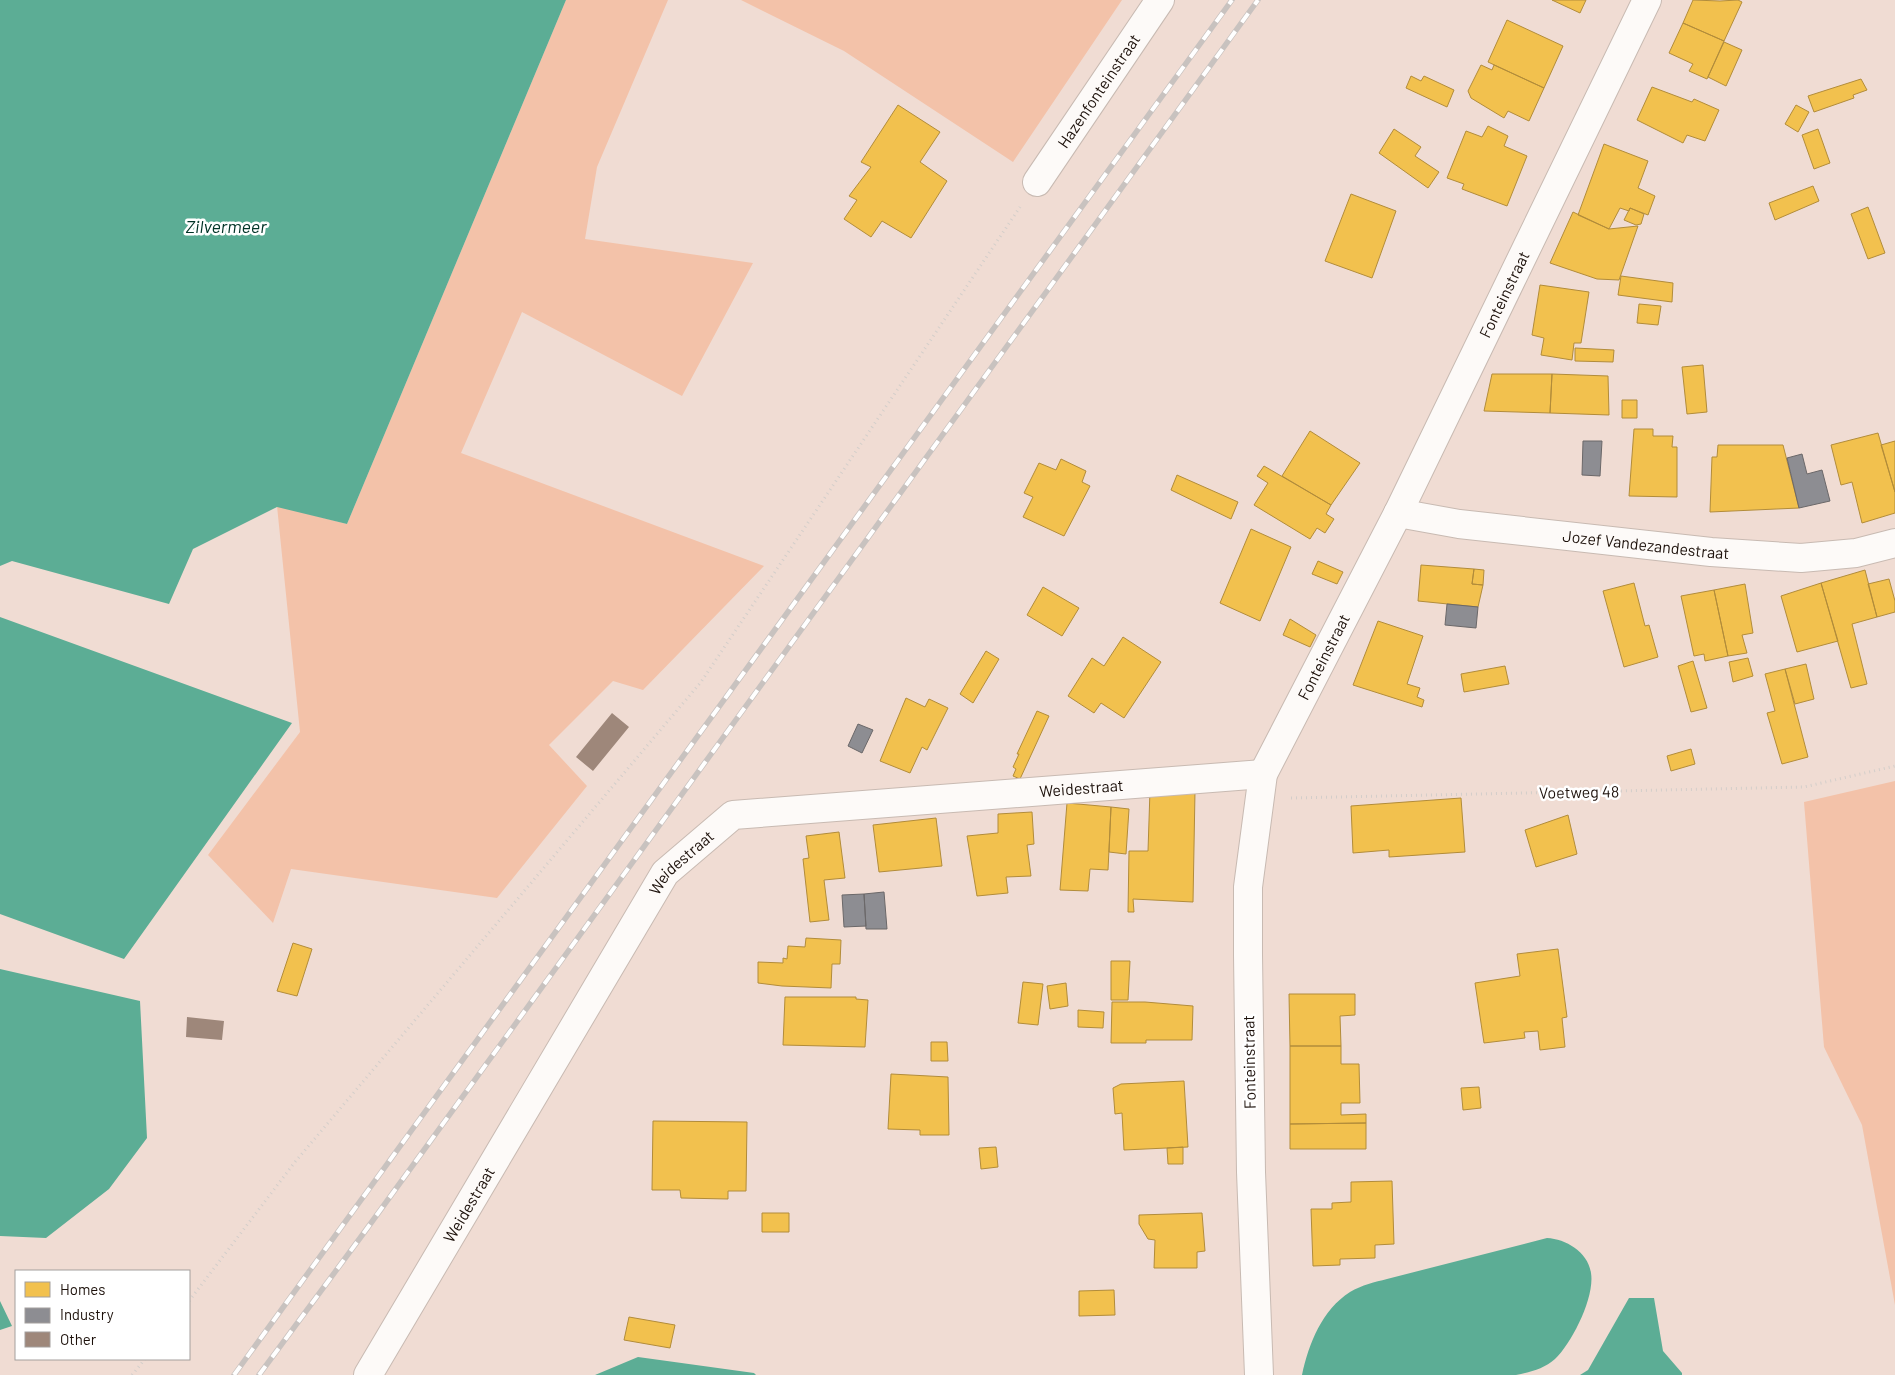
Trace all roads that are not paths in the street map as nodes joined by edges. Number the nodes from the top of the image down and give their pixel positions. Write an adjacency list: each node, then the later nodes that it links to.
1 (1160, 0): 3 (street, Hazenfonteinstraat)
2 (1647, 0): 4 (street, Fonteinstraat)
3 (1037, 182)
4 (1398, 513): 5 (street, Jozef Vandezandestraat); 6 (street, Fonteinstraat)
5 (1895, 543)
6 (1262, 786): 7 (street, Weidestraat); 8 (street, Fonteinstraat)
7 (368, 1375)
8 (1258, 1375)

